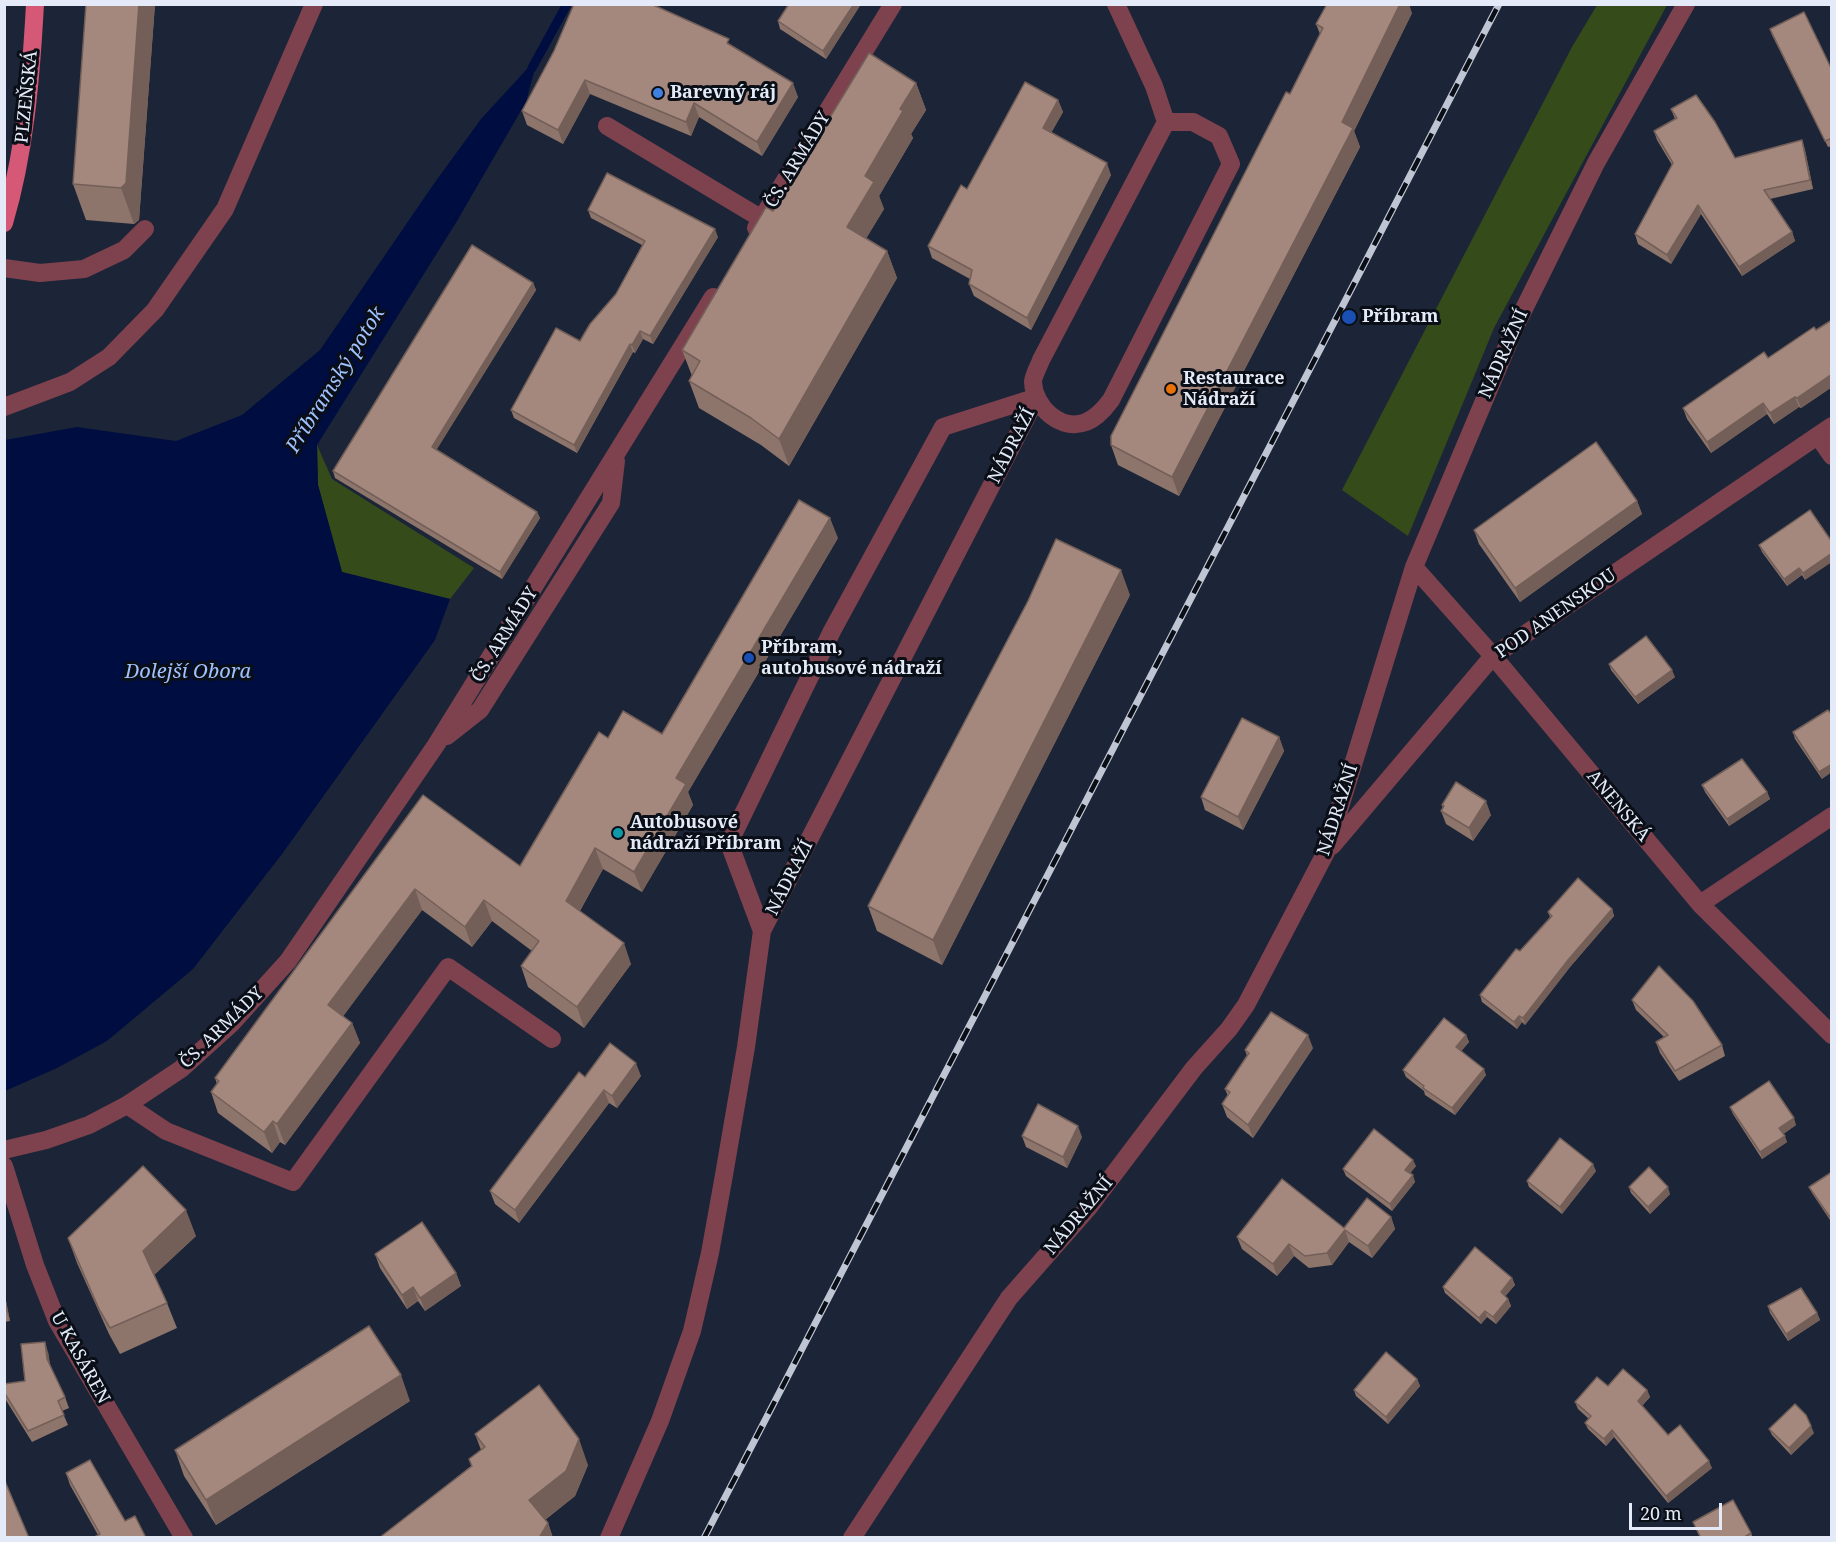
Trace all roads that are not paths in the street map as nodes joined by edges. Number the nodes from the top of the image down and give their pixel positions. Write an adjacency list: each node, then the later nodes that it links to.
1 (35, 4): 9 (main road, PLZEŇSKÁ)
2 (314, 4): 15 (street)
3 (893, 4): 8 (street, ČS. ARMÁDY)
4 (1116, 4): 6 (street)
5 (1686, 4): 18 (street, NÁDRAŽNÍ)
6 (1166, 122): 14 (street, NÁDRAŽÍ); 14 (street, NÁDRAŽÍ)
7 (606, 126): 8 (street)
8 (762, 219): 11 (street, ČS. ARMÁDY)
9 (4, 223)
10 (145, 229): 12 (street)
11 (750, 238)
12 (4, 268)
13 (720, 287): 26 (street, ČS. ARMÁDY)
14 (1037, 398): 23 (street, NÁDRAŽÍ); 23 (street, NÁDRAŽÍ)
15 (4, 407)
16 (1825, 431): 17 (street); 19 (street, POD ANENSKOU)
17 (1832, 456)
18 (1414, 567): 19 (street, ANENSKÁ); 21 (street, NÁDRAŽNÍ)
19 (1493, 656): 21 (street, POD ANENSKOU); 22 (street, ANENSKÁ)
20 (1832, 816): 22 (street)
21 (1326, 852): 31 (street, NÁDRAŽNÍ)
22 (1700, 904): 24 (street, ANENSKÁ)
23 (762, 931): 30 (street)
24 (1832, 1035)
25 (552, 1039): 26 (street)
26 (127, 1105): 27 (street, ČS. ARMÁDY)
27 (4, 1150)
28 (4, 1166): 29 (street, U KASÁREN)
29 (184, 1538)
30 (609, 1538)
31 (852, 1538)

